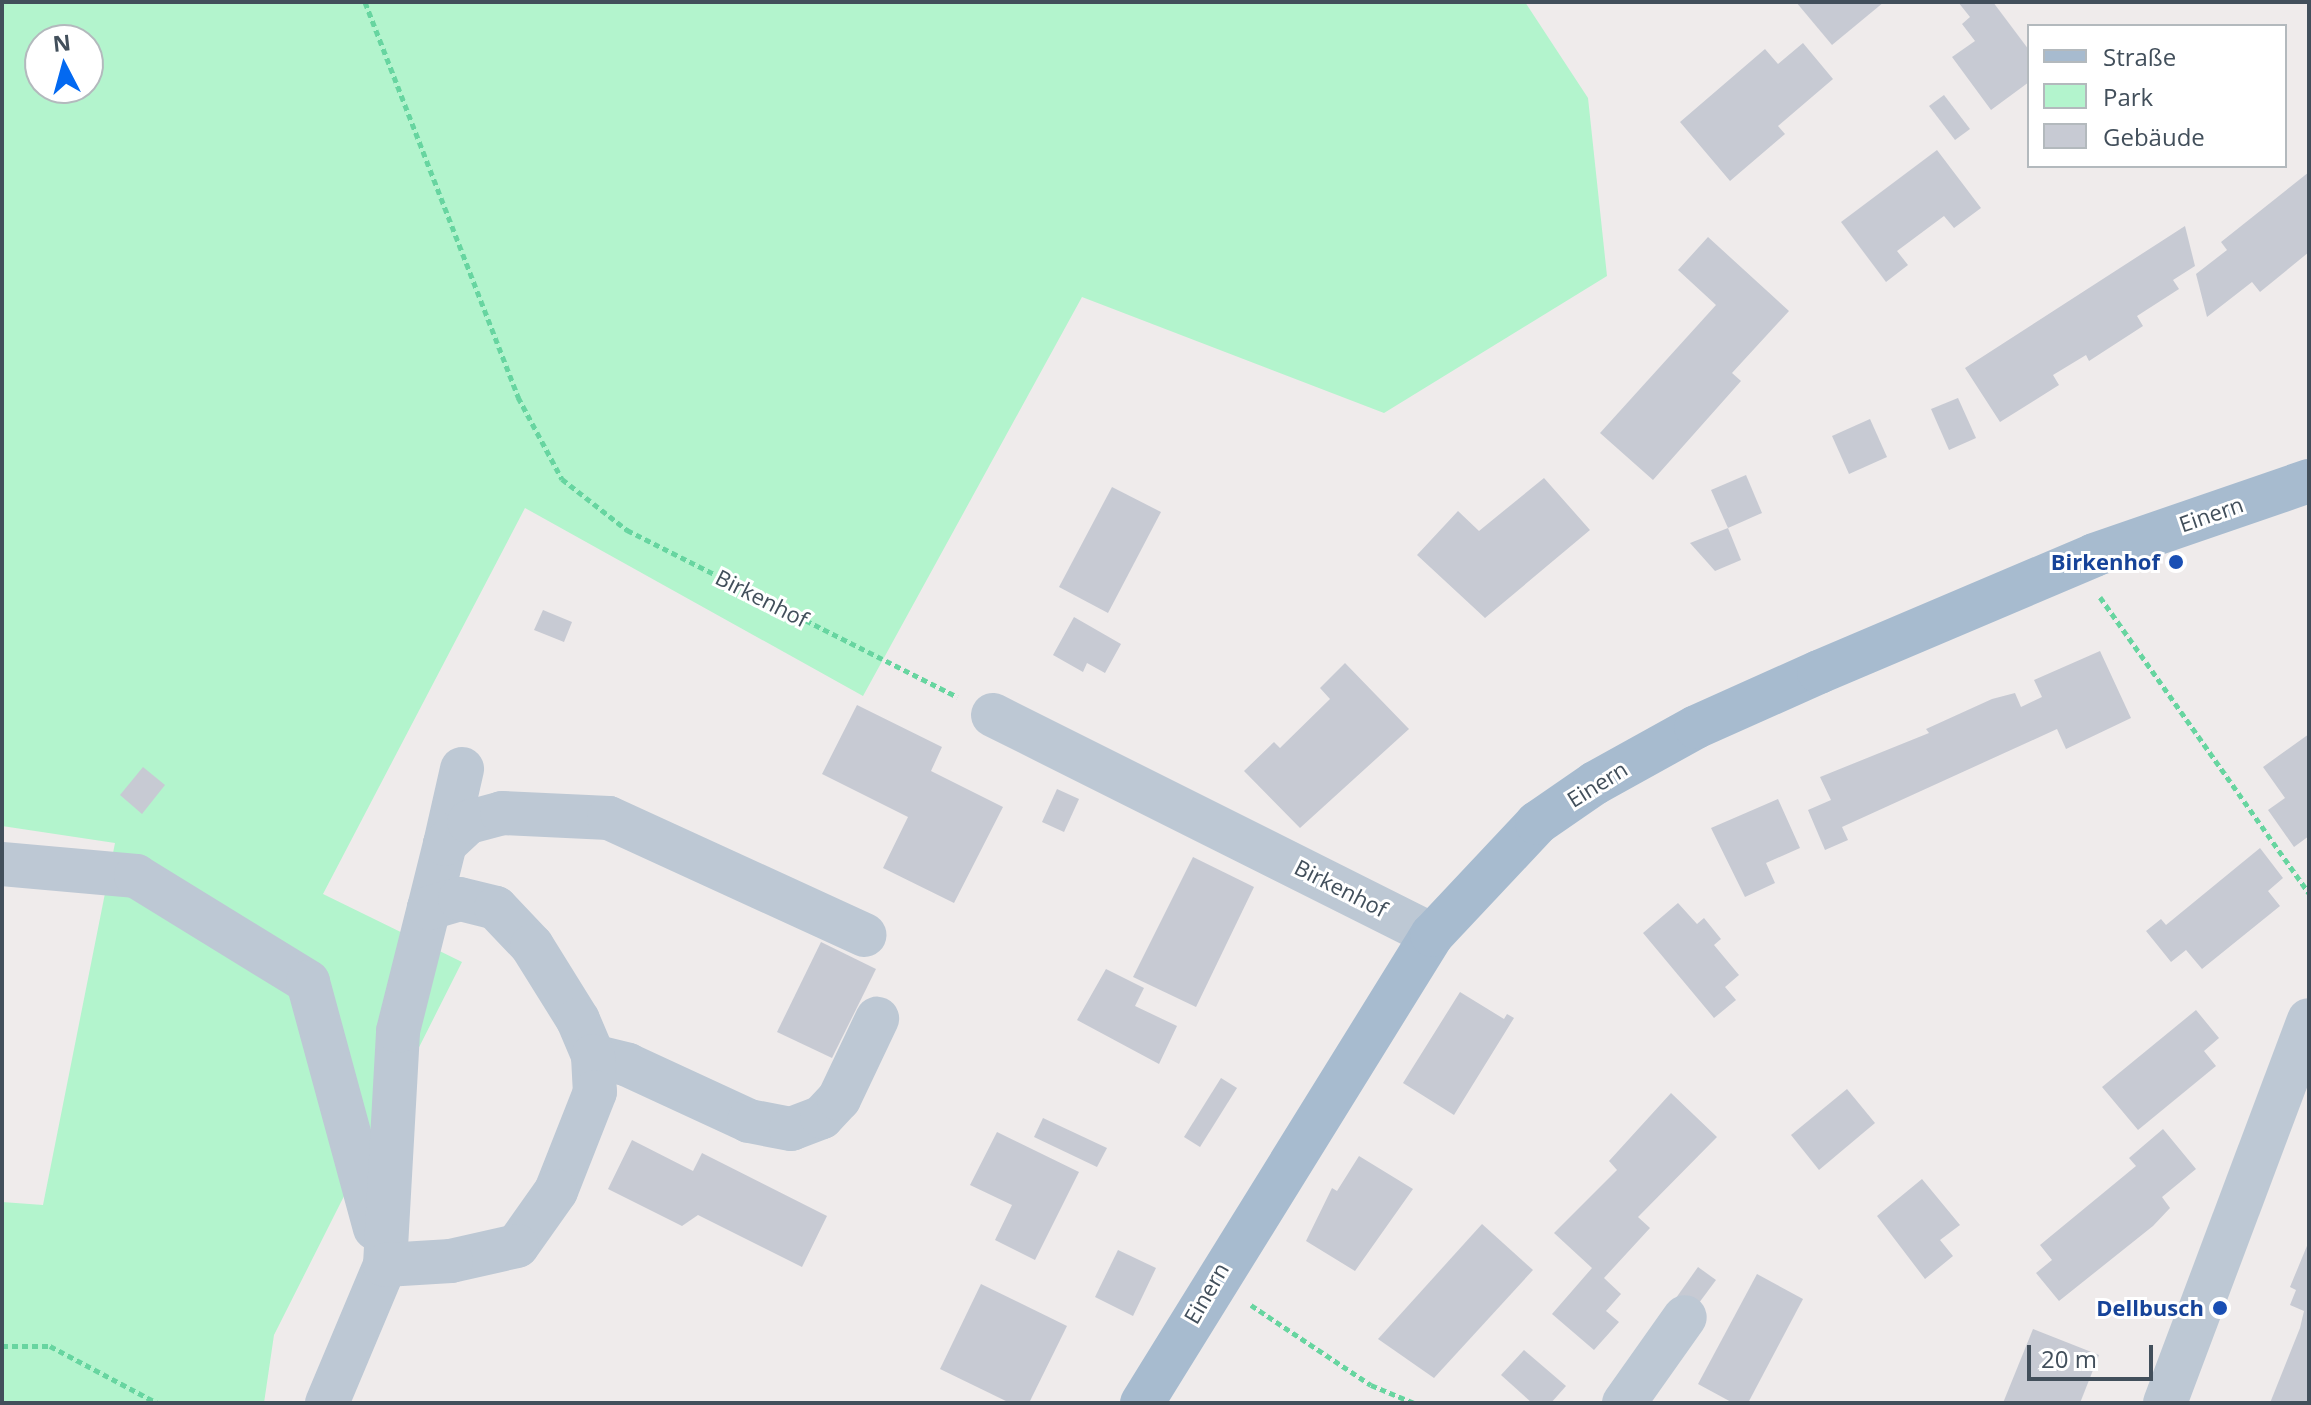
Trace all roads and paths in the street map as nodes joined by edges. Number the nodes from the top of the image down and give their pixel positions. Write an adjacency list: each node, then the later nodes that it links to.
1 (365, 2): 4 (path, Birkenhof)
2 (2309, 481): 11 (main road, Einern)
3 (2109, 586): 8 (path)
4 (993, 715): 11 (street, Birkenhof)
5 (462, 769): 6 (street)
6 (445, 844): 9 (street); 10 (street)
7 (2, 864): 15 (street)
8 (2309, 893)
9 (429, 908): 14 (street); 15 (street)
10 (864, 935)
11 (1432, 935): 16 (main road, Einern)
12 (877, 1019): 14 (street)
13 (2309, 1020): 24 (street)
14 (593, 1056): 15 (street)
15 (385, 1265): 20 (street)
16 (1213, 1280): 21 (main road, Einern); 22 (path)
17 (1685, 1317): 23 (street)
18 (2, 1346): 19 (path)
19 (157, 1403)
20 (327, 1403)
21 (1142, 1403)
22 (1414, 1403)
23 (1624, 1403)
24 (2165, 1403)

